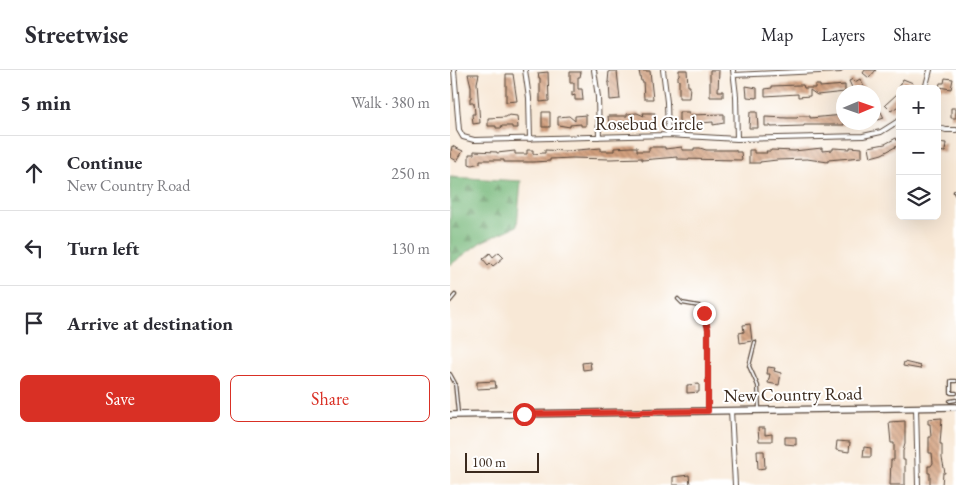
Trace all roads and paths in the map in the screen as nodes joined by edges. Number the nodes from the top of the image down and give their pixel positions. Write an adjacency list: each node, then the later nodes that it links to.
1 (454, 70): 14 (street, Rosebud Circle)
2 (525, 70): 14 (street)
3 (594, 70): 13 (street)
4 (663, 70): 12 (street)
5 (840, 70): 7 (street)
6 (930, 70): 8 (street)
7 (734, 73): 15 (street)
8 (926, 85)
9 (896, 123): 15 (street, Rosebud Circle)
10 (941, 128): 11 (street)
11 (956, 130)
12 (668, 135): 13 (street, Rosebud Circle); 15 (street, Rosebud Circle)
13 (599, 137): 14 (street, Rosebud Circle)
14 (530, 139)
15 (737, 139)
16 (455, 295): 18 (lane)
17 (678, 299): 29 (lane)
18 (450, 301)
19 (755, 342): 28 (lane)
20 (450, 374): 31 (lane)
21 (956, 381): 22 (lane)
22 (956, 393)
23 (956, 400): 24 (lane)
24 (950, 401)
25 (956, 406): 26 (street, New Country Road)
26 (916, 407): 28 (street, New Country Road); 33 (street)
27 (731, 410): 28 (street, New Country Road); 29 (street, New Country Road); 32 (street)
28 (759, 410)
29 (708, 411): 31 (street, New Country Road)
30 (450, 415): 31 (street, New Country Road)
31 (458, 415)
32 (735, 485)
33 (918, 485)

